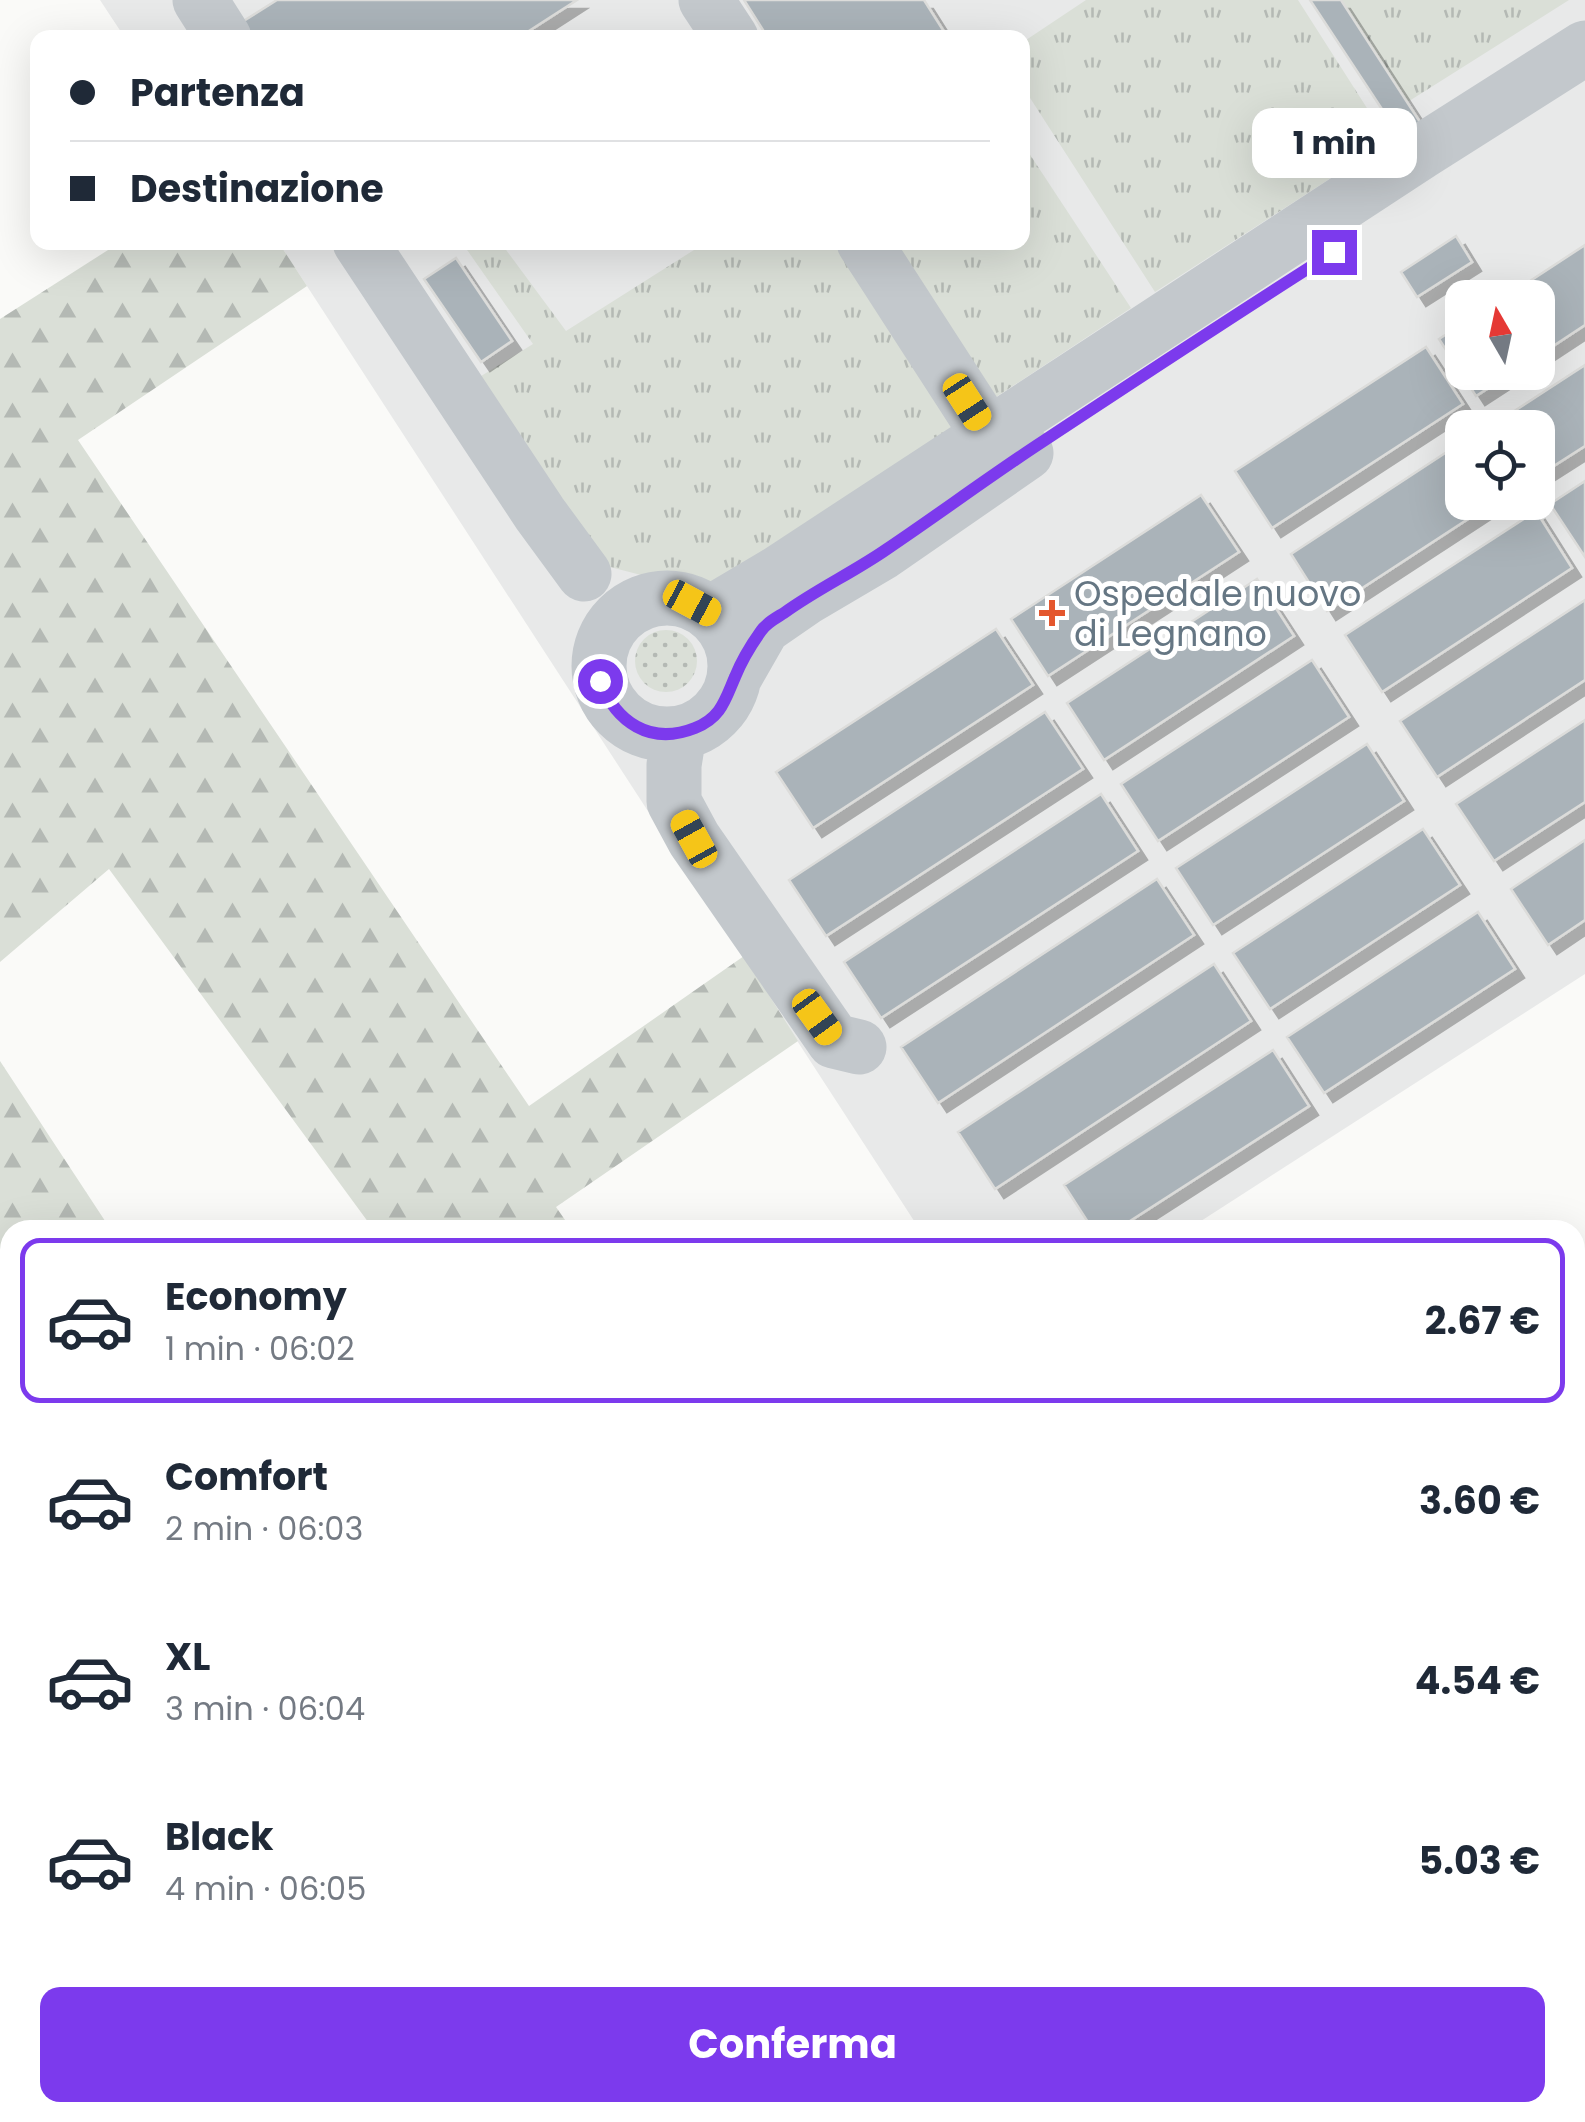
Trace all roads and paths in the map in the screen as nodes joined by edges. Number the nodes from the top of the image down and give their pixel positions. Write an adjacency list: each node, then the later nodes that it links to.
1 (200, 0): 3 (lane)
2 (706, 0): 4 (lane)
3 (219, 30)
4 (725, 30)
5 (1585, 48): 9 (lane)
6 (1585, 88): 12 (lane)
7 (365, 250): 10 (lane)
8 (869, 250): 9 (lane)
9 (988, 434): 11 (lane)
10 (584, 574)
11 (711, 613): 12 (lane); 13 (lane)
12 (735, 676): 13 (lane)
13 (679, 734): 14 (lane)
14 (859, 1048)

